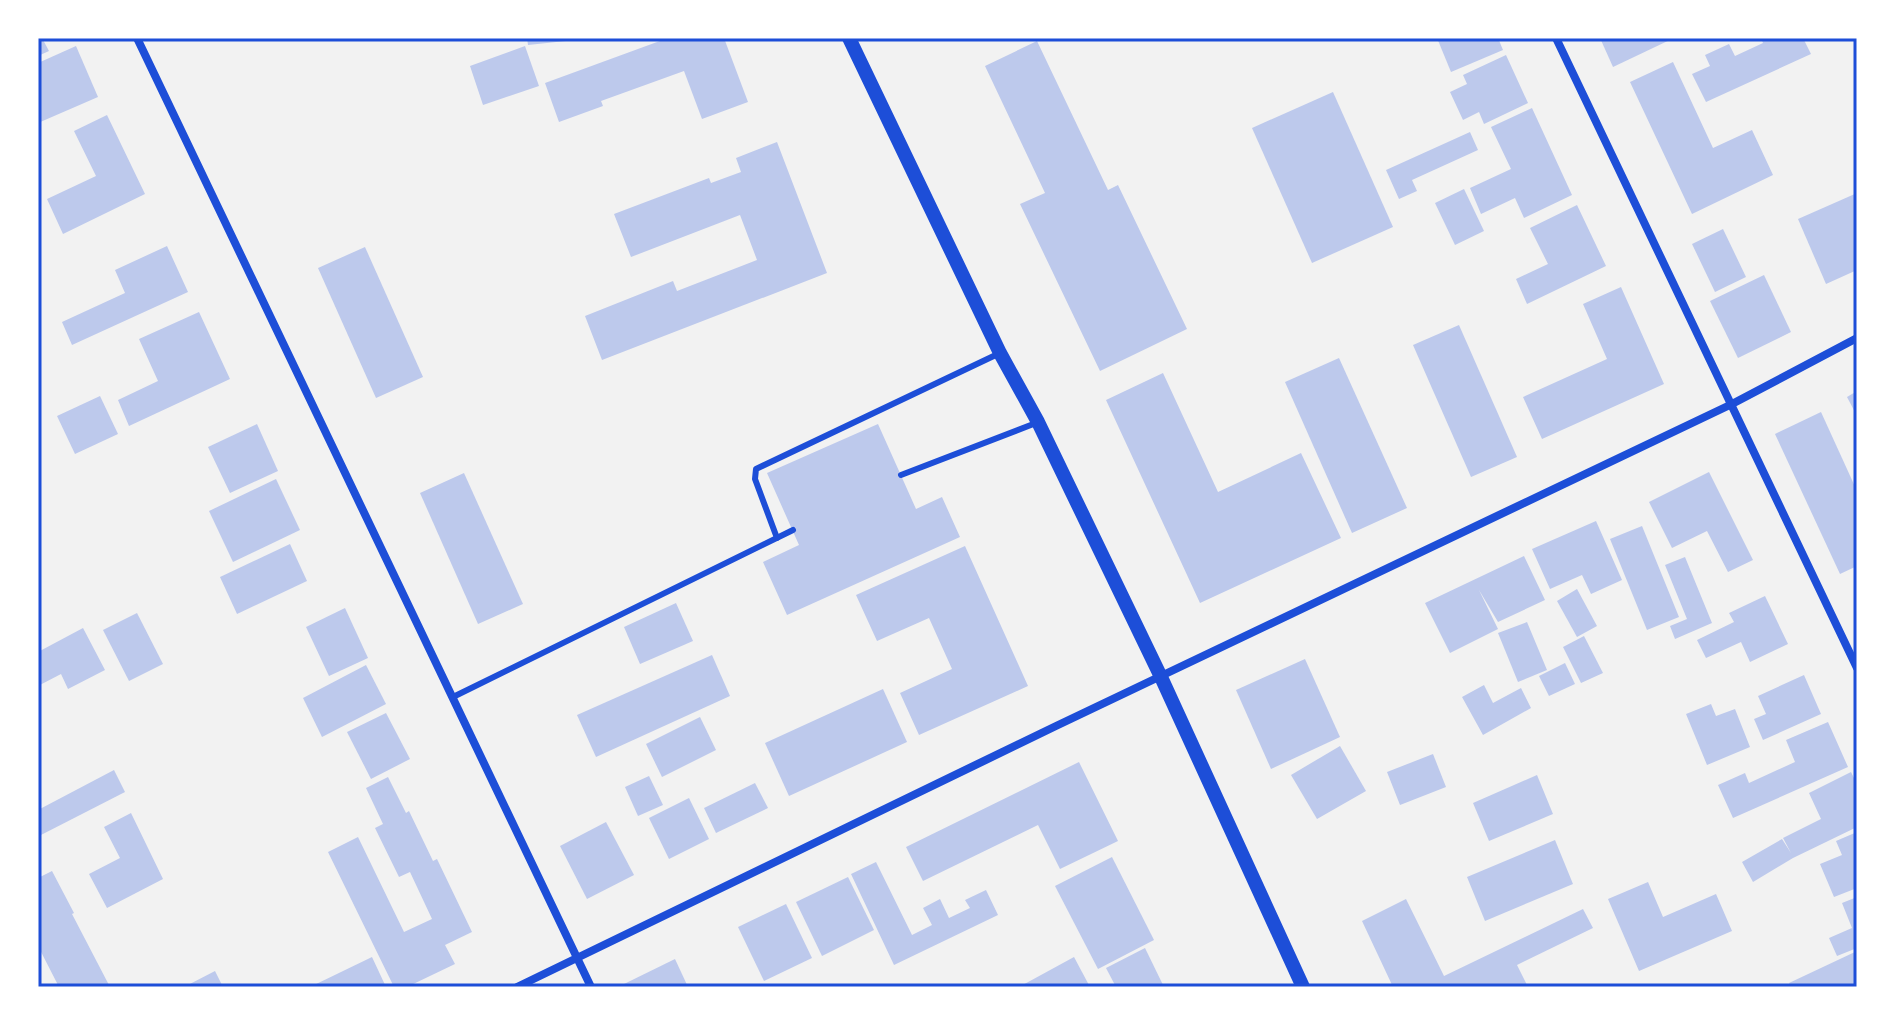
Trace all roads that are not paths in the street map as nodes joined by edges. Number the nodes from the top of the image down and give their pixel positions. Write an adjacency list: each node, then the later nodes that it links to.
1 (137, 38): 13 (street)
2 (849, 38): 5 (street)
3 (1556, 38): 6 (street)
4 (1857, 338): 6 (street)
5 (1000, 353): 7 (street); 10 (lane)
6 (1732, 404): 11 (street); 12 (street)
7 (1038, 422): 8 (lane); 12 (street)
8 (901, 475)
9 (793, 530): 10 (lane)
10 (777, 538): 13 (lane)
11 (1857, 668)
12 (1161, 677): 14 (street); 17 (street)
13 (453, 697): 14 (street)
14 (578, 957): 15 (street); 16 (street)
15 (517, 987)
16 (591, 987)
17 (1303, 987)

